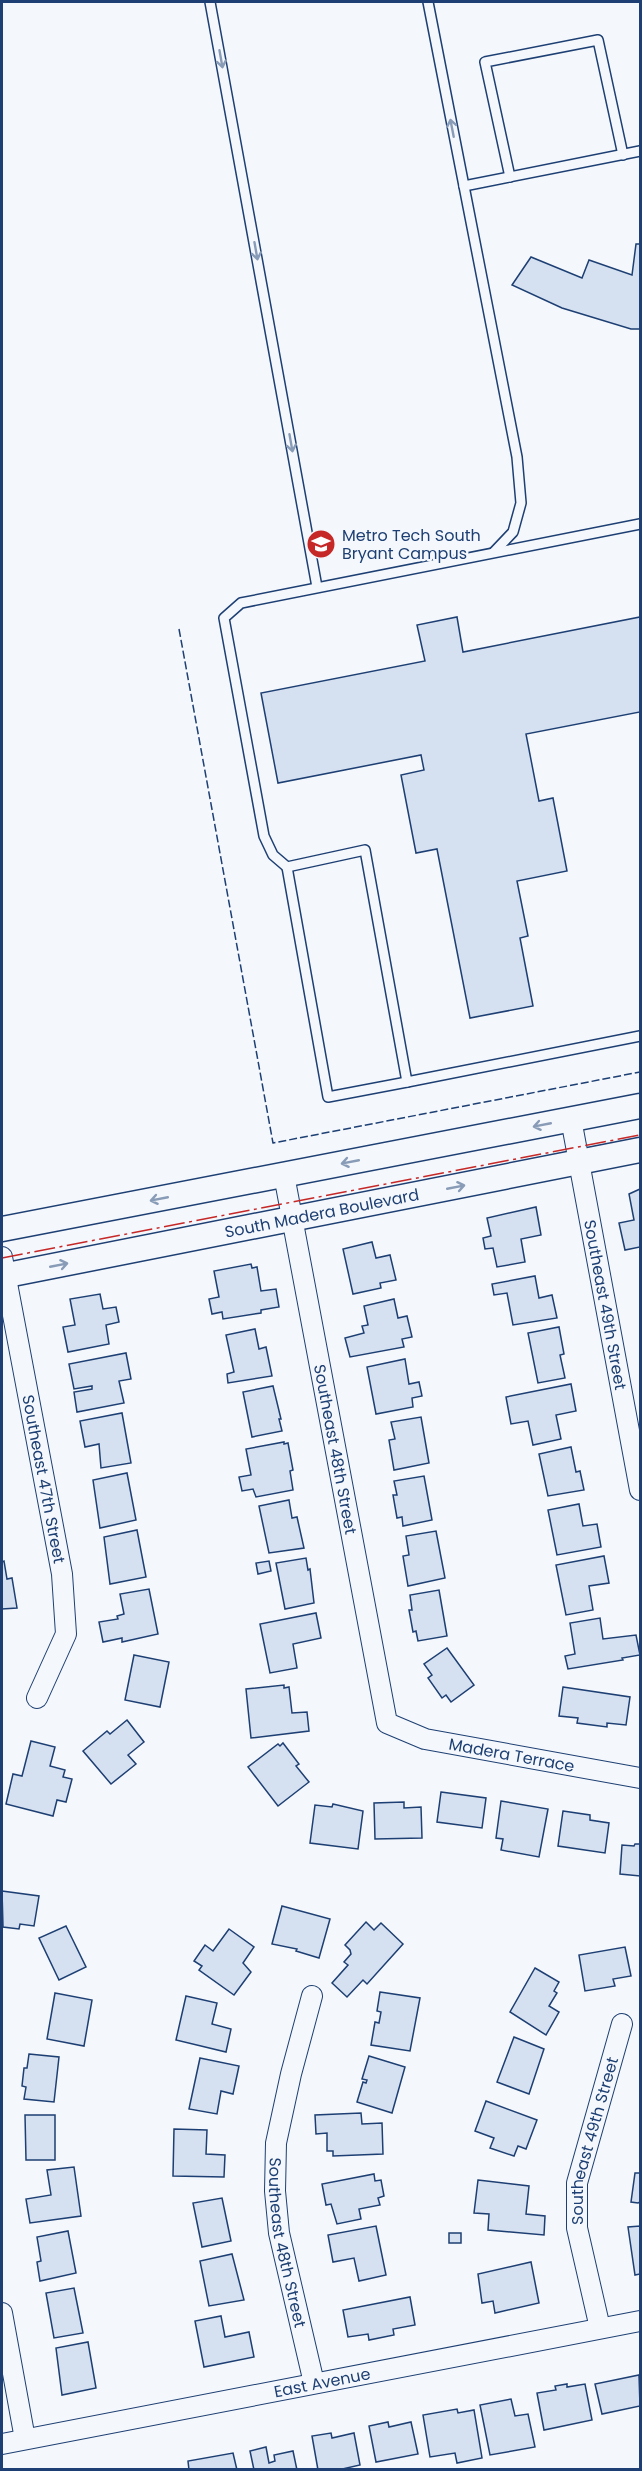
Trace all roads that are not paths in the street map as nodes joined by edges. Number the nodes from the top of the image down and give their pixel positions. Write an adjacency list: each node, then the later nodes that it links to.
1 (210, 2): 9 (lane, one-way to 9)
2 (428, 2): 6 (lane, one-way to 2)
3 (640, 152): 4 (lane)
4 (623, 155): 5 (lane); 5 (lane)
5 (510, 177): 6 (lane)
6 (464, 186): 8 (lane)
7 (640, 524): 8 (lane)
8 (494, 552): 9 (lane)
9 (317, 587): 10 (lane)
10 (287, 867): 12 (lane); 12 (lane)
11 (640, 1036): 12 (lane)
12 (407, 1082)
13 (640, 1106): 14 (street)
14 (571, 1119): 16 (street, Southeast 49th Street); 17 (street, one-way to 17)
15 (640, 1150): 16 (street, South Madera Boulevard)
16 (579, 1162): 18 (street, South Madera Boulevard, one-way to 16); 21 (street, Southeast 49th Street)
17 (284, 1175): 18 (street, Southeast 48th Street); 19 (street, one-way to 19)
18 (292, 1220): 20 (street, South Madera Boulevard, one-way to 18); 23 (street, Southeast 48th Street)
19 (2, 1229)
20 (3, 1270): 22 (street, Southeast 47th Street)
21 (640, 1490)
22 (37, 1698)
23 (387, 1723): 24 (street, Madera Terrace)
24 (640, 1778)
25 (312, 1996): 30 (street, Southeast 48th Street)
26 (622, 2024): 29 (street, Southeast 49th Street)
27 (2, 2313): 31 (street)
28 (640, 2320): 29 (street, East Avenue)
29 (600, 2328): 30 (street, East Avenue)
30 (314, 2383): 31 (street, East Avenue)
31 (25, 2439): 32 (street, East Avenue)
32 (2, 2444)

